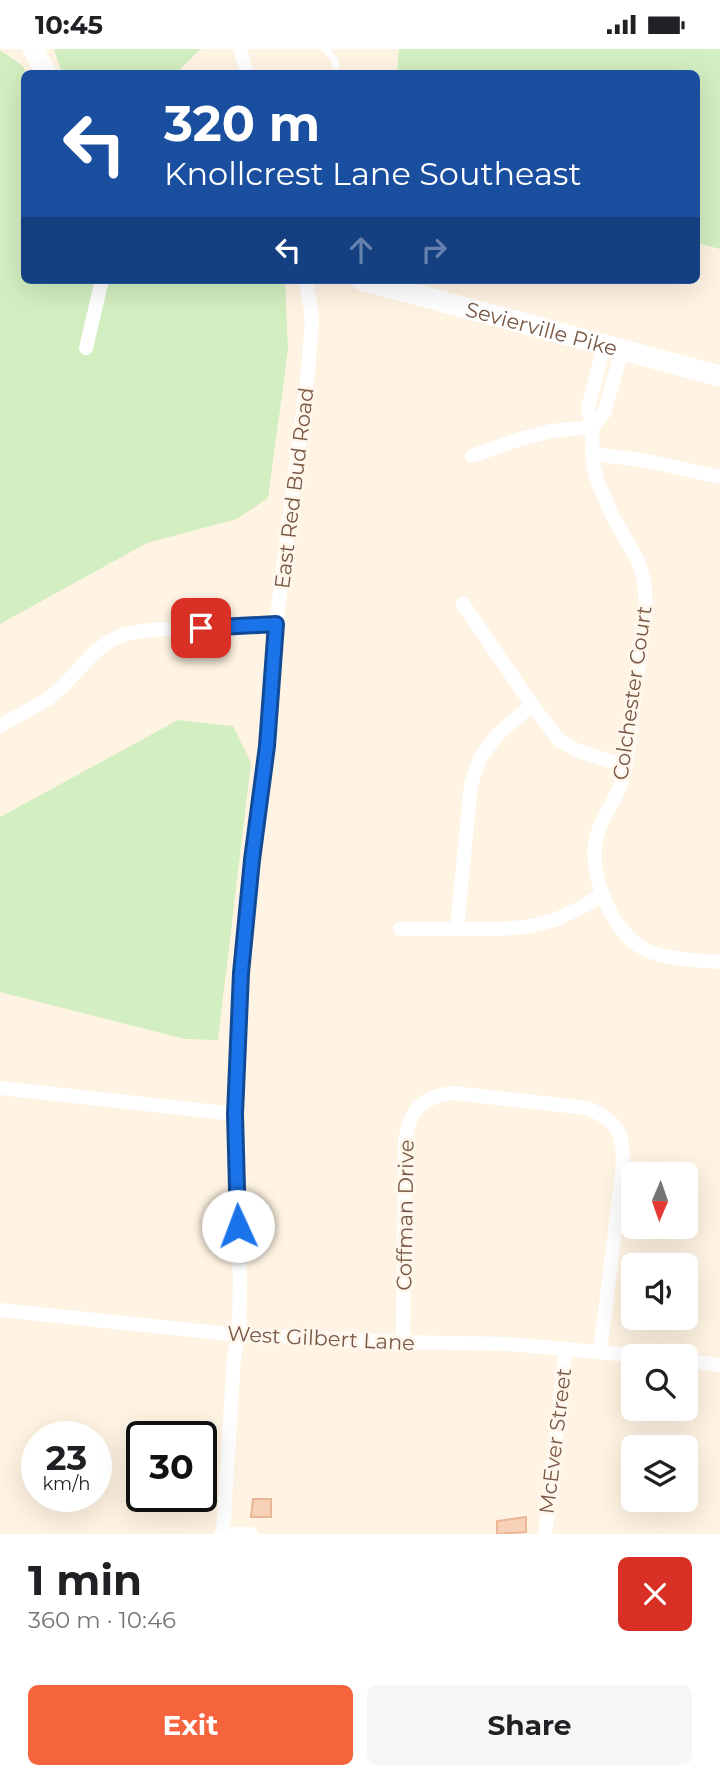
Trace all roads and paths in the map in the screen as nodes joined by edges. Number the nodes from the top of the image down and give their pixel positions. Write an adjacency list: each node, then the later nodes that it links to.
1 (33, 49): 5 (street)
2 (242, 49): 6 (street)
3 (326, 49): 4 (lane)
4 (336, 66)
5 (44, 70)
6 (246, 70)
7 (101, 284): 10 (street)
8 (306, 284): 18 (street, East Red Bud Road)
9 (377, 284): 11 (street, Sevierville Pike)
10 (86, 348)
11 (613, 348): 12 (street, Sevierville Pike); 13 (street, Colchester Court)
12 (720, 376)
13 (592, 427): 14 (street, Colchester Court); 15 (street)
14 (592, 454): 16 (street); 21 (street, Colchester Court)
15 (472, 456)
16 (720, 477)
17 (463, 604): 19 (street)
18 (276, 624): 20 (street); 27 (street, East Red Bud Road)
19 (532, 705): 21 (street); 23 (street)
20 (0, 726)
21 (625, 766): 22 (street, Colchester Court)
22 (603, 894): 23 (street); 25 (street, Colchester Court)
23 (457, 928): 24 (street)
24 (400, 929)
25 (720, 962)
26 (0, 1088): 27 (street)
27 (235, 1114): 29 (street, East Red Bud Road)
28 (0, 1310): 29 (street, West Gilbert Lane)
29 (239, 1335): 30 (street, West Gilbert Lane); 36 (street, East Red Bud Road)
30 (403, 1342): 31 (street, West Gilbert Lane); 32 (street, Coffman Drive)
31 (566, 1348): 32 (street, West Gilbert Lane); 38 (street, McEver Street)
32 (600, 1352): 33 (street, West Gilbert Lane)
33 (621, 1354)
34 (698, 1362): 35 (street)
35 (720, 1365)
36 (222, 1534): 37 (street)
37 (251, 1534)
38 (545, 1534)

